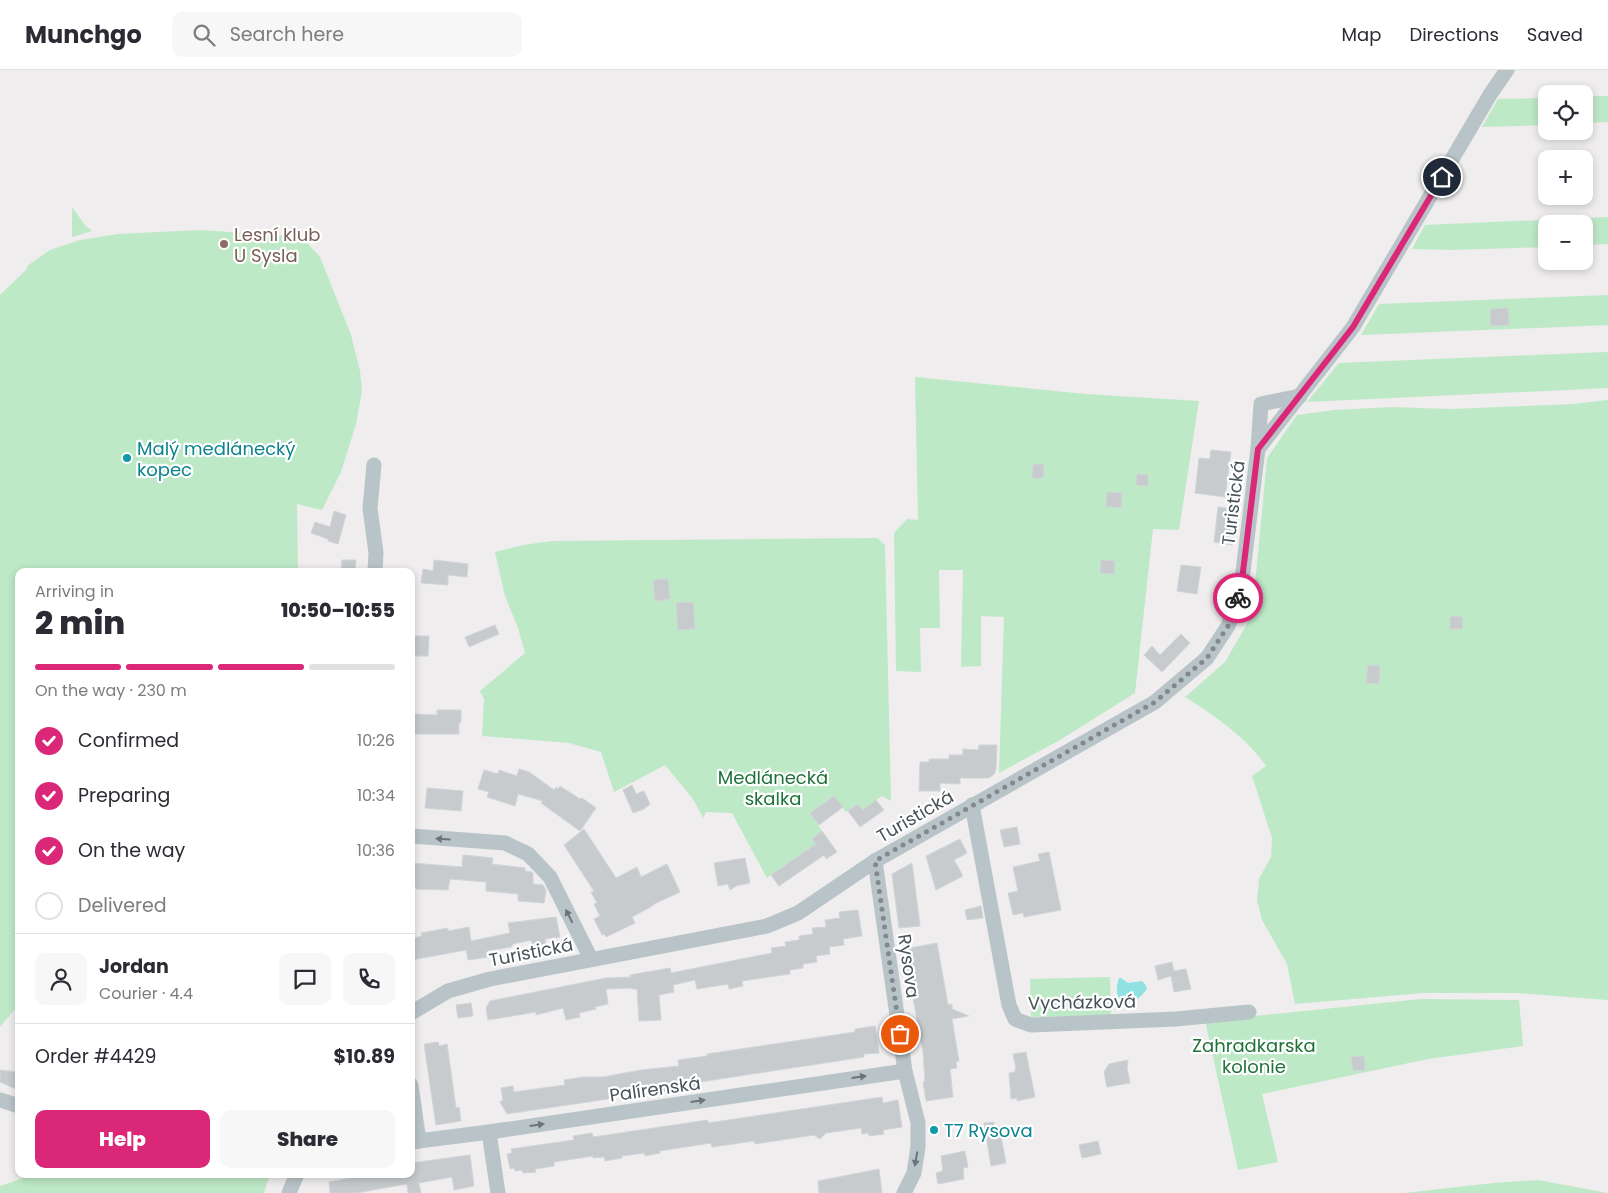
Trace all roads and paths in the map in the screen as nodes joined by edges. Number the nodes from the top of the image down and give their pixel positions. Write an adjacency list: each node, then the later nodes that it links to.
1 (1507, 70): 2 (street, Turistická)
2 (1300, 396): 3 (street, Turistická); 3 (street, Turistická)
3 (1258, 449): 6 (street, Turistická)
4 (374, 465): 5 (street)
5 (375, 568)
6 (972, 805): 8 (street, Turistická); 11 (street, Vycházková)
7 (415, 836): 9 (street, one-way to 7)
8 (875, 861): 9 (street, Turistická); 12 (street, Rysova)
9 (591, 959): 10 (street, Turistická)
10 (415, 1011)
11 (1249, 1012)
12 (905, 1071): 15 (street, Palírenská, one-way to 12); 20 (street, Rysova, one-way to 20)
13 (0, 1100): 14 (street)
14 (15, 1105)
15 (489, 1132): 16 (street, Palírenská); 19 (street)
16 (415, 1141)
17 (295, 1178): 18 (street)
18 (288, 1193)
19 (498, 1193)
20 (904, 1193)

